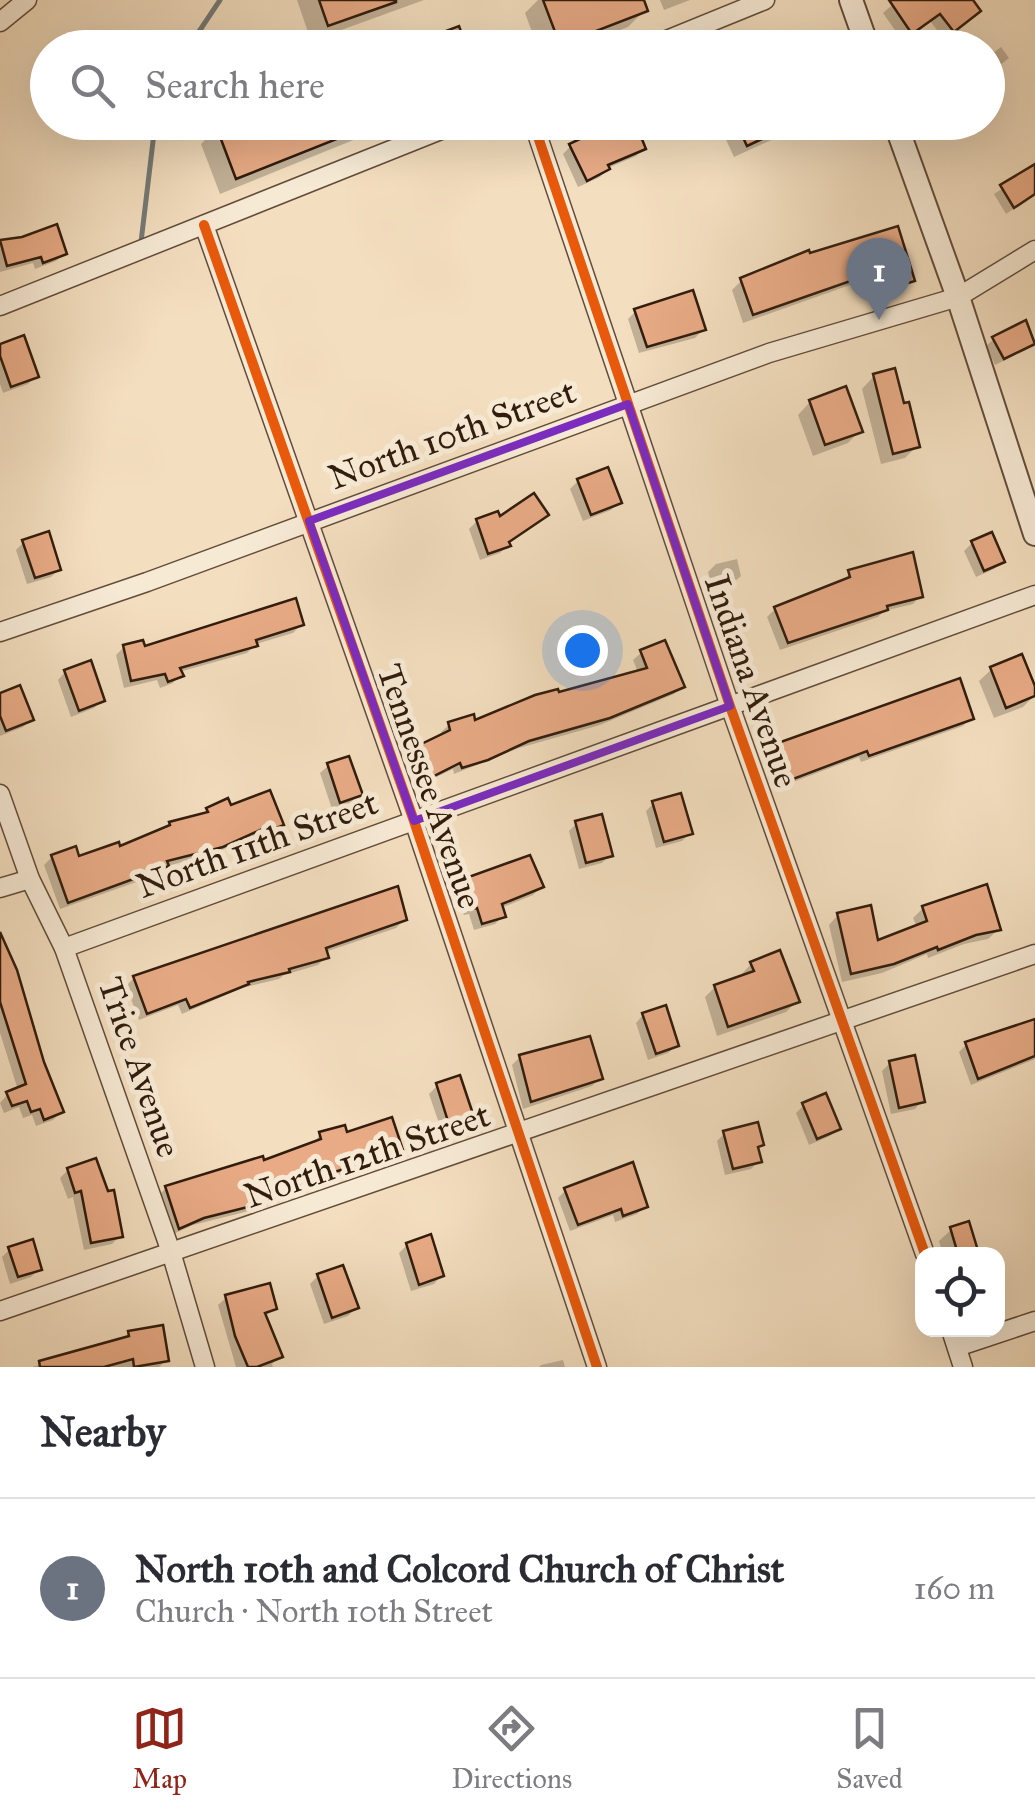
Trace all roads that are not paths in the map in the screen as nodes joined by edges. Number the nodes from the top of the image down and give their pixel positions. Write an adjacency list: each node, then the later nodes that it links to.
1 (27, 0): 4 (street)
2 (766, 0): 5 (street)
3 (852, 0): 6 (street)
4 (0, 22)
5 (692, 30)
6 (862, 30)
7 (415, 140): 10 (street)
8 (539, 140): 14 (street, Indiana Avenue)
9 (901, 140): 12 (street)
10 (204, 225): 13 (street); 15 (street, Tennessee Avenue)
11 (1035, 250): 12 (street, North 10th Street)
12 (958, 297): 14 (street, North 10th Street); 16 (street)
13 (0, 306)
14 (628, 404): 15 (street, North 10th Street); 19 (street, Indiana Avenue)
15 (309, 521): 18 (street, North 10th Street); 21 (street, Tennessee Avenue)
16 (1035, 534)
17 (1035, 595): 19 (street, North 11th Street)
18 (0, 632)
19 (730, 706): 21 (street, North 11th Street); 26 (street, Indiana Avenue)
20 (0, 794): 22 (street, Trice Avenue)
21 (414, 821): 24 (street, North 11th Street); 27 (street, Tennessee Avenue)
22 (30, 879): 23 (street); 24 (street, Trice Avenue)
23 (0, 888)
24 (64, 948): 29 (street, Trice Avenue)
25 (1035, 954): 26 (street, North 12th Street)
26 (844, 1020): 27 (street, North 12th Street); 28 (street, Indiana Avenue)
27 (519, 1132): 29 (street, North 12th Street); 34 (street, Tennessee Avenue)
28 (923, 1247)
29 (170, 1252): 30 (street, North 12th Street); 33 (street, Trice Avenue)
30 (0, 1310)
31 (1035, 1321): 32 (street)
32 (954, 1338): 35 (street)
33 (205, 1367)
34 (597, 1367)
35 (964, 1367)

